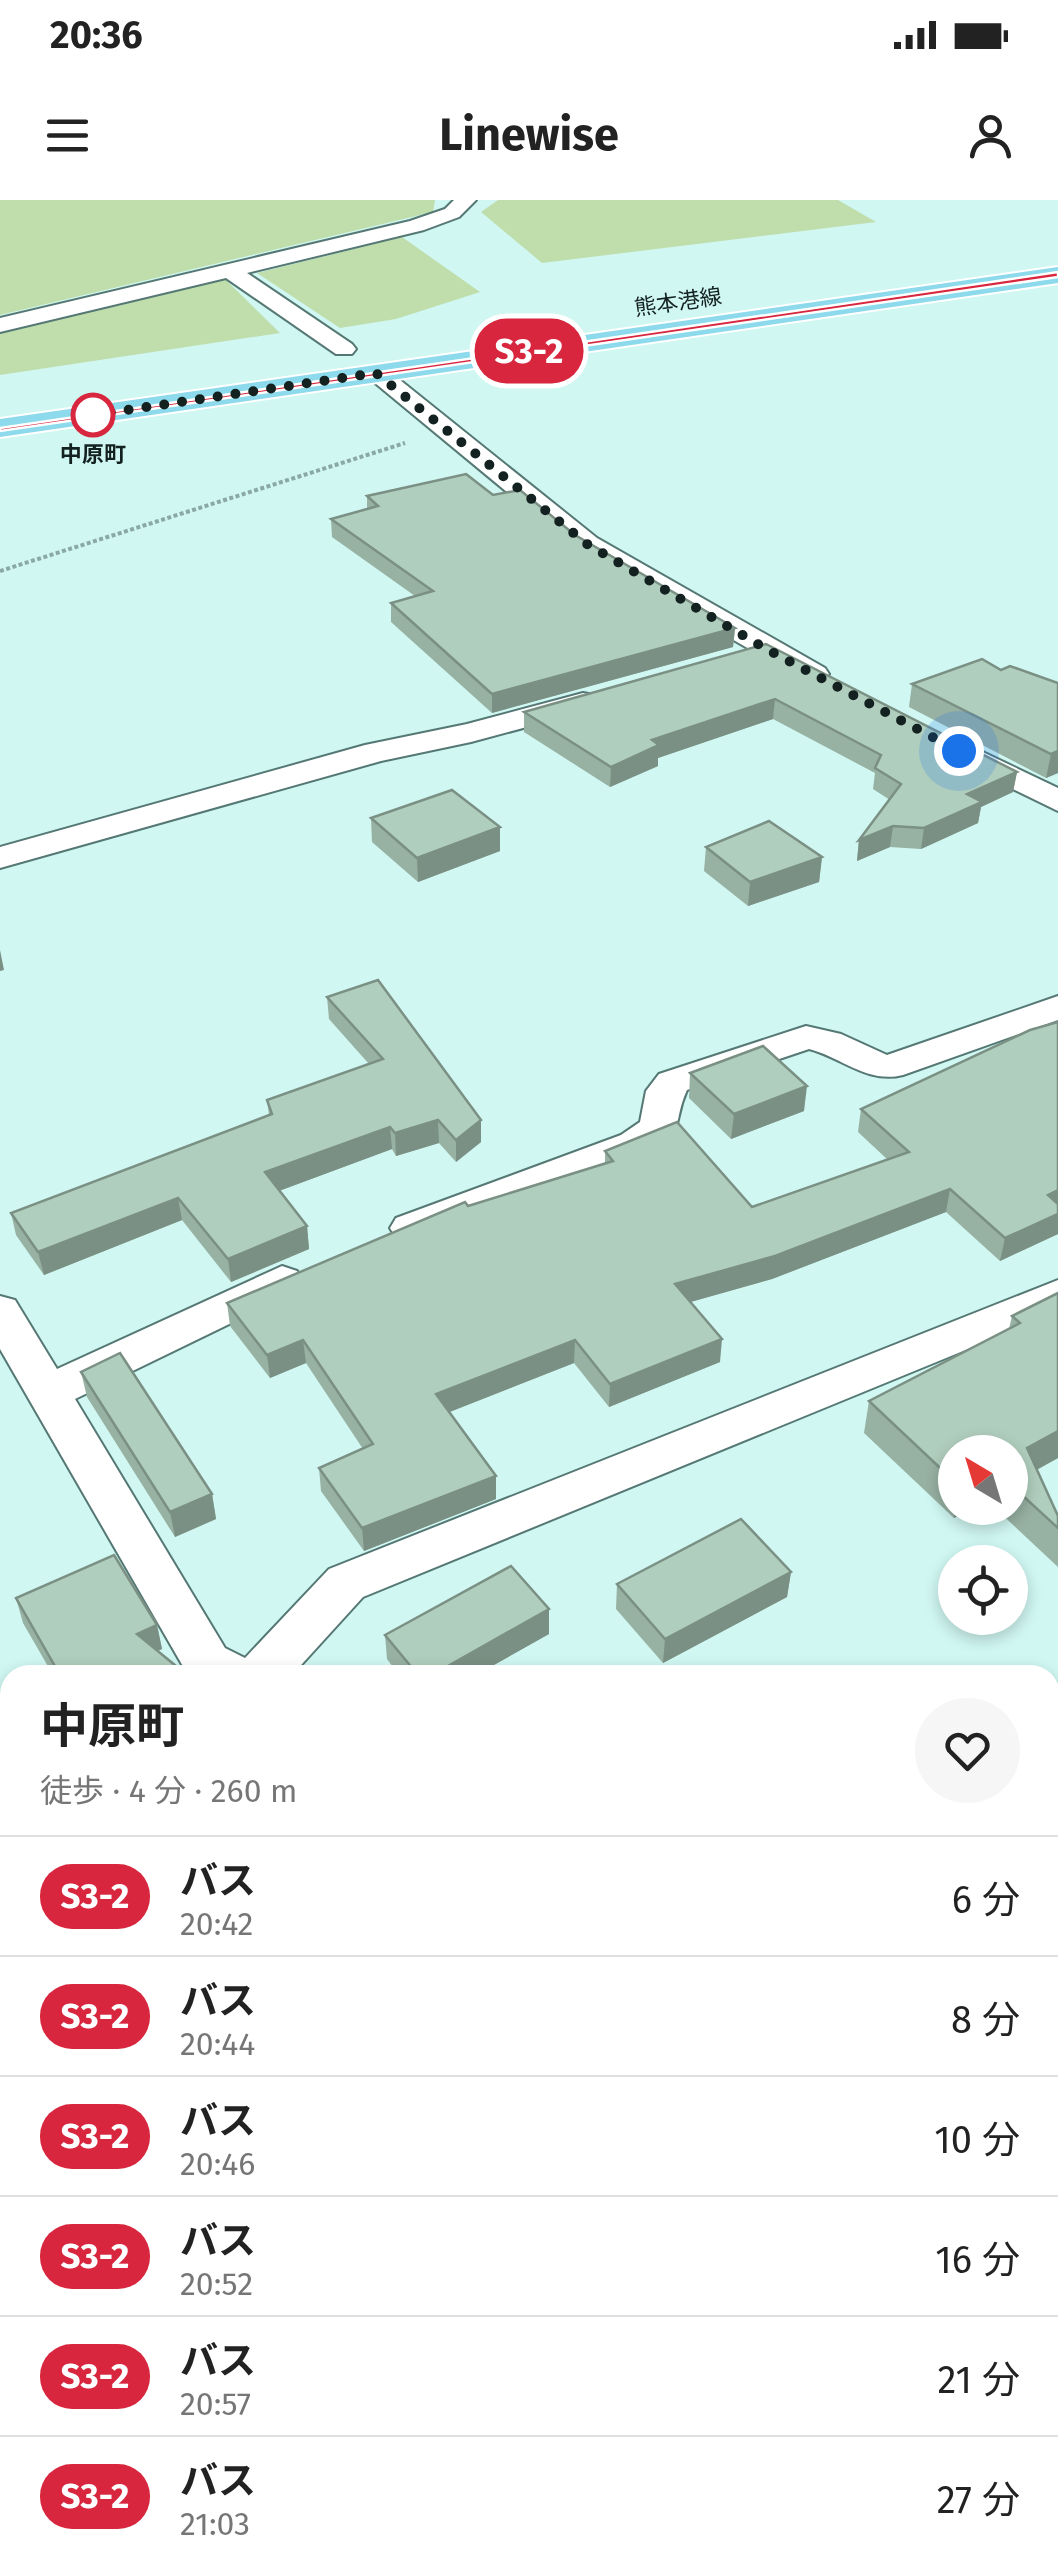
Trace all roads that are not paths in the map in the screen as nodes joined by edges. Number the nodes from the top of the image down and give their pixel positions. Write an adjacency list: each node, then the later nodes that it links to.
1 (466, 200): 3 (street)
2 (1058, 248): 5 (main road, 熊本港線)
3 (227, 269): 6 (street); 8 (street)
4 (1058, 275): 8 (main road, 熊本港線)
5 (557, 319)
6 (0, 325)
7 (306, 354): 8 (main road, 熊本港線)
8 (361, 356): 9 (main road, 熊本港線); 10 (street)
9 (0, 428)
10 (768, 650): 11 (street); 12 (street)
11 (731, 661)
12 (836, 686)
13 (620, 692): 16 (street)
14 (936, 739): 15 (street)
15 (1058, 801)
16 (0, 858)
17 (1058, 1007): 18 (street)
18 (380, 1240)
19 (326, 1263): 22 (street)
20 (1058, 1294): 24 (street)
21 (0, 1310): 22 (street)
22 (49, 1392): 23 (street)
23 (211, 1665)
24 (271, 1665)

